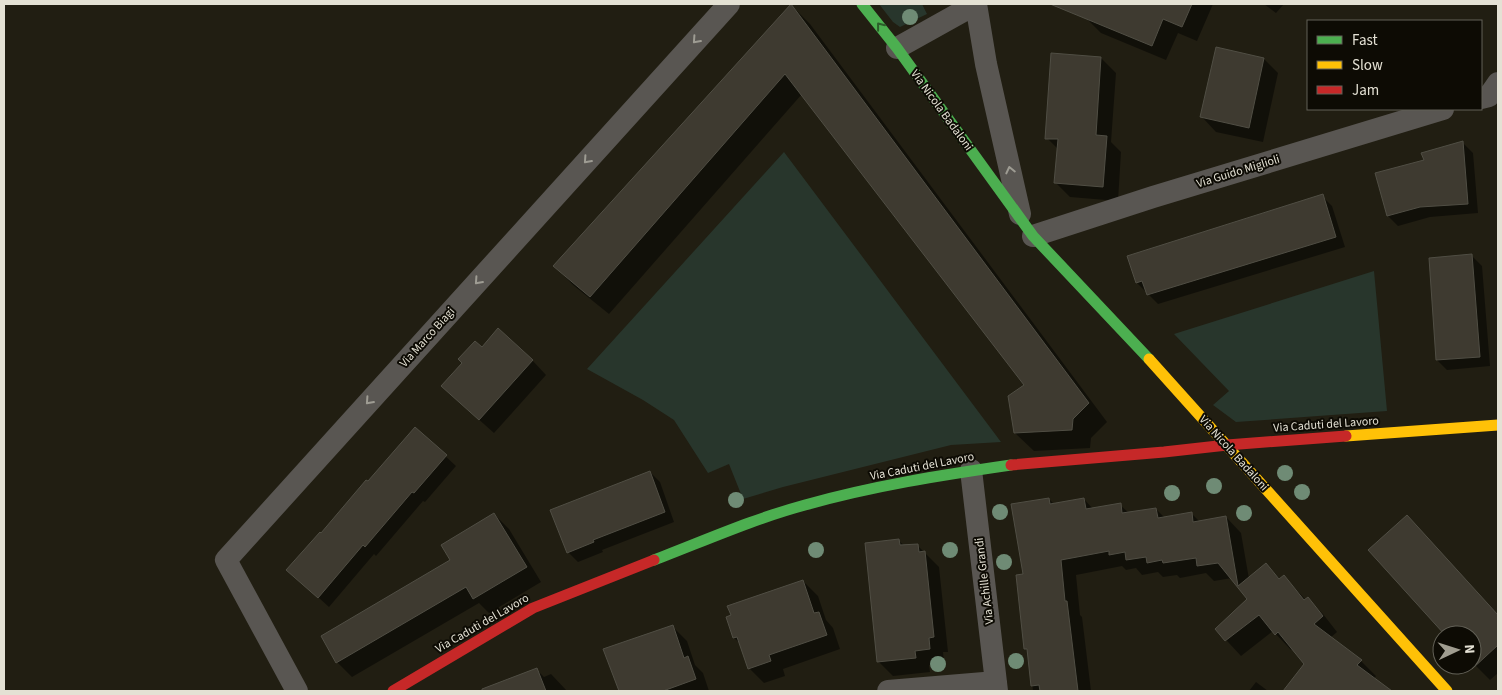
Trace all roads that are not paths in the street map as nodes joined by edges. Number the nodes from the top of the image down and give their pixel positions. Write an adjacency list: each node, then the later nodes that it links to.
1 (729, 4): 14 (street, Via Marco Biagi, one-way to 14)
2 (862, 4): 4 (street, Via Nicola Badaloni, one-way to 2)
3 (976, 4): 4 (street); 8 (street, Via Nicola Badaloni, one-way to 3)
4 (897, 48): 8 (street, Via Nicola Badaloni)
5 (1498, 83): 6 (street)
6 (1482, 98)
7 (1440, 110): 9 (street, Via Guido Miglioli)
8 (1020, 217): 9 (street, Via Nicola Badaloni)
9 (1033, 236): 11 (street, Via Nicola Badaloni)
10 (1498, 426): 11 (street, Via Caduti del Lavoro)
11 (1227, 445): 12 (street, Via Caduti del Lavoro); 17 (street, Via Nicola Badaloni)
12 (971, 470): 13 (street, Via Achille Grandi); 15 (street, Via Caduti del Lavoro)
13 (997, 687): 16 (street)
14 (297, 691)
15 (393, 691)
16 (888, 691)
17 (1447, 691)

